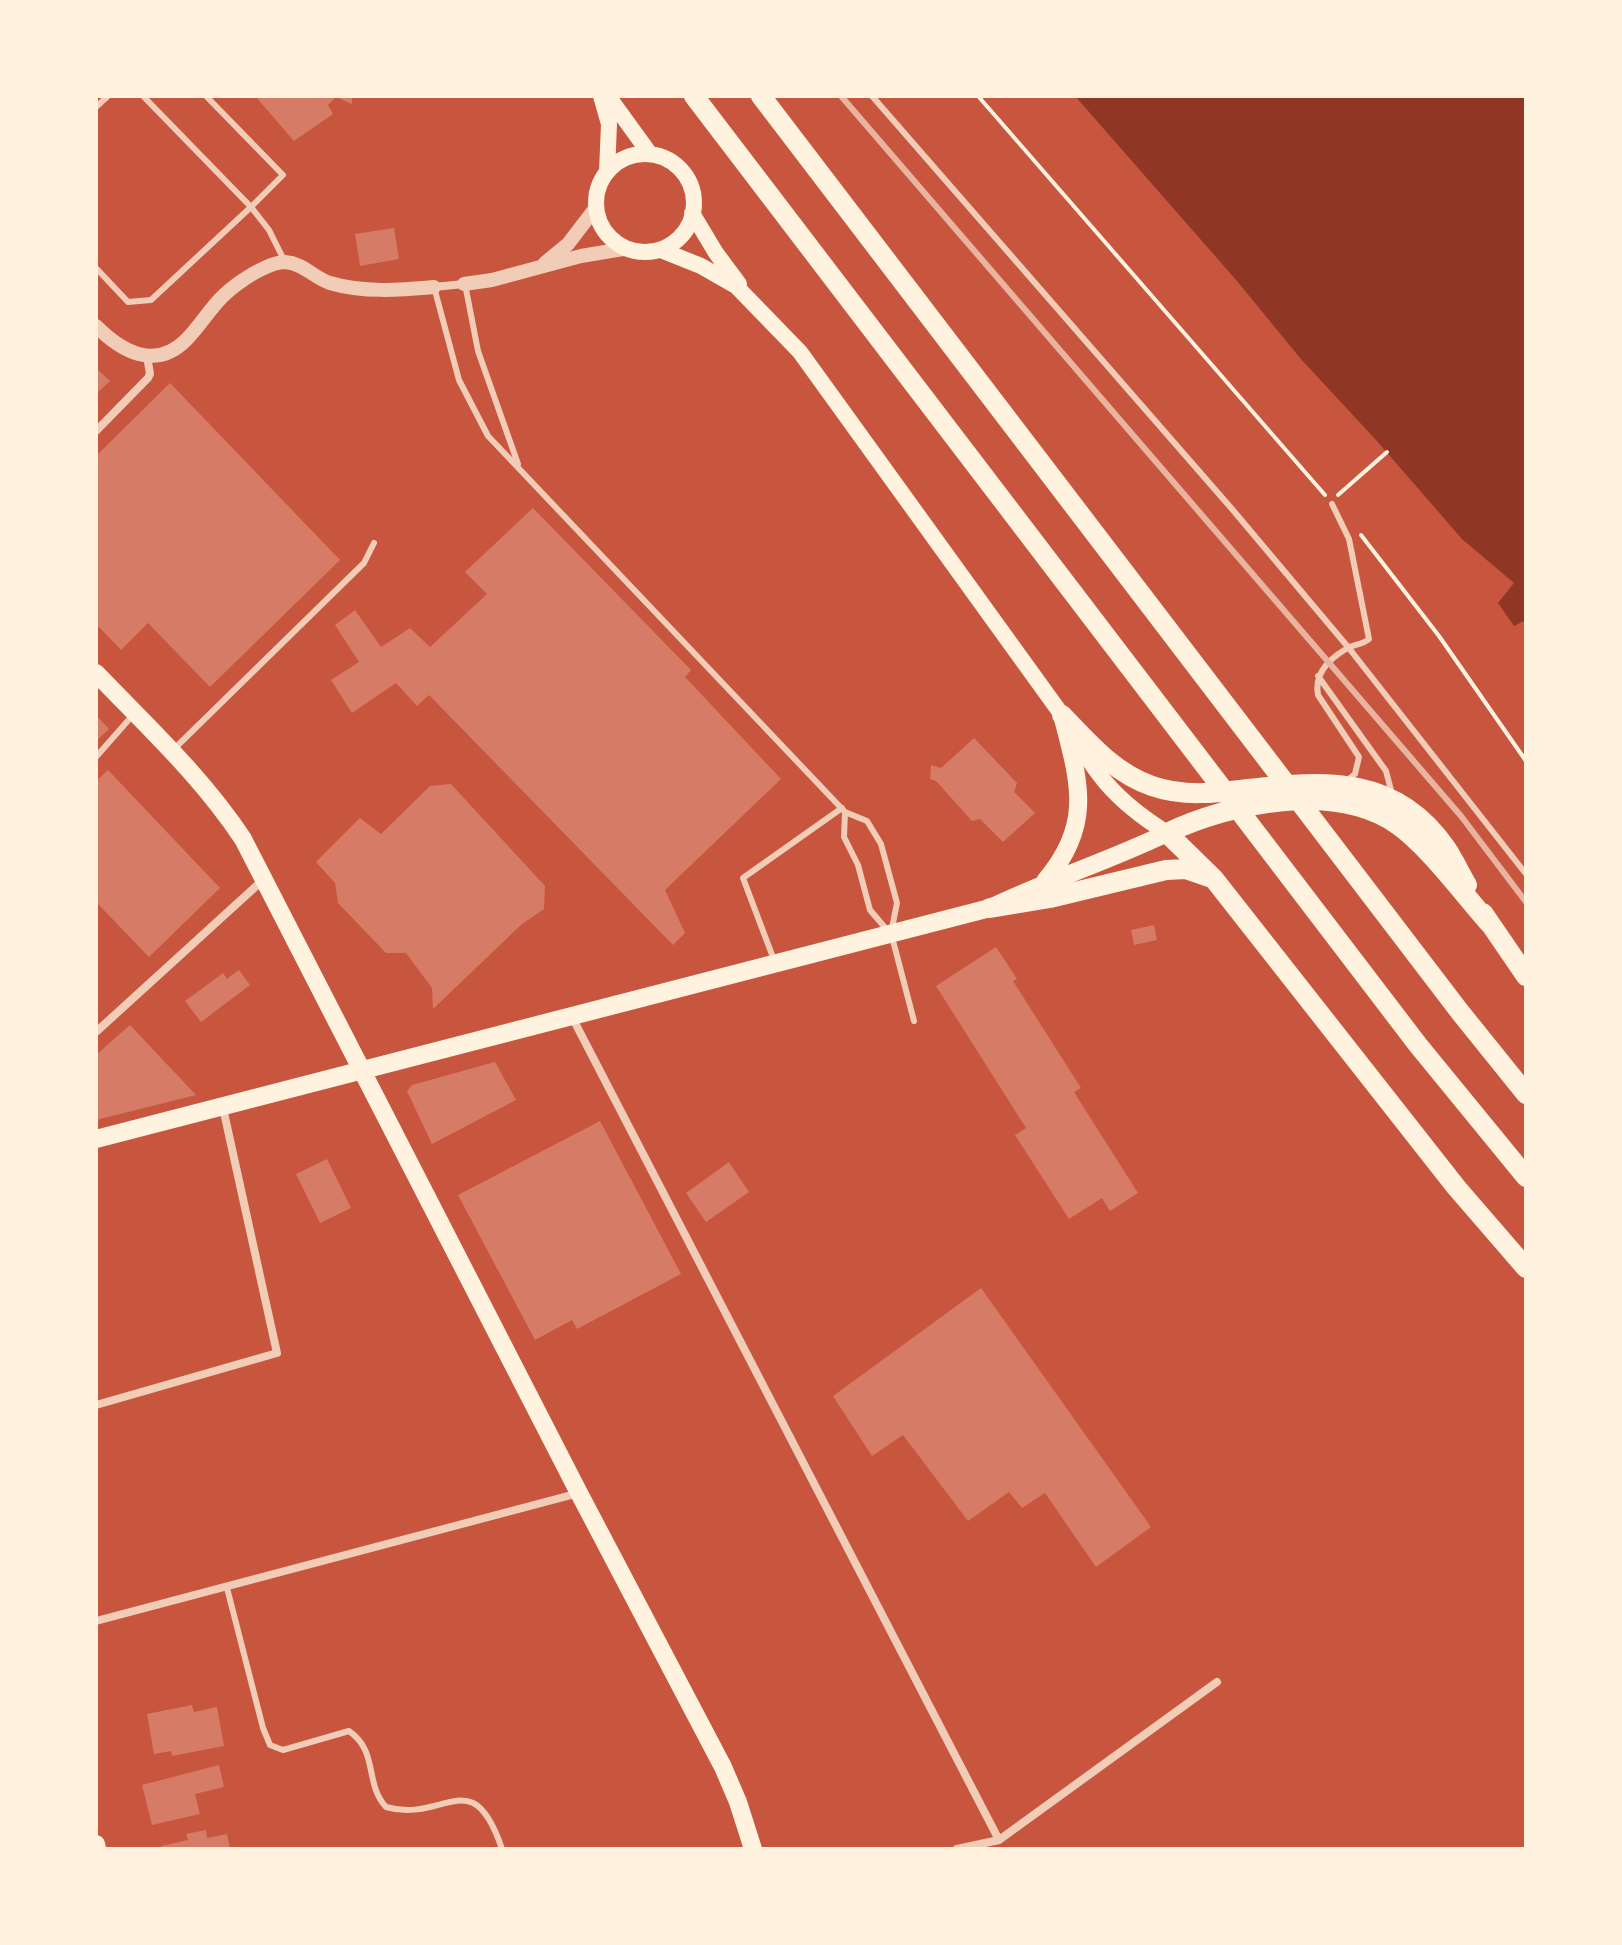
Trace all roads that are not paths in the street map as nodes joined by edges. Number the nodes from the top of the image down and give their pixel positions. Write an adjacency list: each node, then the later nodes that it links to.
1 (108, 96): 10 (lane)
2 (143, 96): 15 (lane)
3 (206, 96): 15 (lane)
4 (601, 96): 13 (main road)
5 (608, 96): 11 (main road)
6 (685, 96): 12 (highway)
7 (694, 96): 12 (highway)
8 (761, 96): 55 (highway)
9 (872, 96): 31 (lane)
10 (96, 107)
11 (650, 154): 13 (main road); 16 (main road)
12 (741, 158): 58 (highway)
13 (607, 172): 14 (main road)
14 (597, 206): 17 (main road); 21 (street)
15 (251, 207): 19 (lane); 20 (lane)
16 (692, 213): 18 (main road); 24 (main road)
17 (623, 249): 18 (main road); 21 (street)
18 (661, 250): 24 (main road)
19 (285, 262): 23 (street); 26 (street)
20 (96, 268)
21 (538, 268): 22 (street)
22 (464, 284): 23 (street); 28 (lane)
23 (434, 287): 28 (lane)
24 (753, 301): 35 (main road)
25 (96, 326): 26 (street)
26 (147, 356): 27 (street)
27 (96, 431)
28 (527, 477): 40 (lane)
29 (1332, 504): 31 (lane)
30 (374, 543): 36 (lane)
31 (1348, 647): 33 (lane); 42 (lane)
32 (96, 673): 34 (main road)
33 (1318, 676): 38 (lane); 39 (lane)
34 (134, 713): 36 (main road); 37 (lane)
35 (1062, 715): 38 (highway); 41 (main road); 45 (main road)
36 (172, 751): 43 (main road)
37 (96, 757)
38 (1343, 784): 39 (highway)
39 (1394, 802): 47 (highway)
40 (843, 810): 48 (lane); 48 (lane); 49 (lane)
41 (1167, 833): 44 (highway); 45 (main road); 47 (highway)
42 (1526, 874)
43 (265, 878): 53 (street); 54 (main road)
44 (1214, 879): 46 (highway); 59 (highway)
45 (1045, 882): 46 (main road)
46 (990, 908): 48 (main road)
47 (1490, 924): 50 (highway)
48 (891, 933): 49 (main road); 52 (lane)
49 (775, 963): 51 (main road)
50 (1526, 976)
51 (571, 1016): 54 (main road); 65 (street)
52 (914, 1021)
53 (96, 1032)
54 (363, 1070): 56 (main road); 61 (main road)
55 (1526, 1094)
56 (223, 1107): 57 (main road); 60 (street)
57 (96, 1139)
58 (1526, 1177)
59 (1526, 1268)
60 (96, 1405)
61 (579, 1493): 62 (street); 67 (main road)
62 (227, 1588): 63 (street); 66 (lane)
63 (96, 1621)
64 (1217, 1682): 65 (street)
65 (999, 1840): 68 (street)
66 (502, 1849)
67 (753, 1849)
68 (957, 1849)

